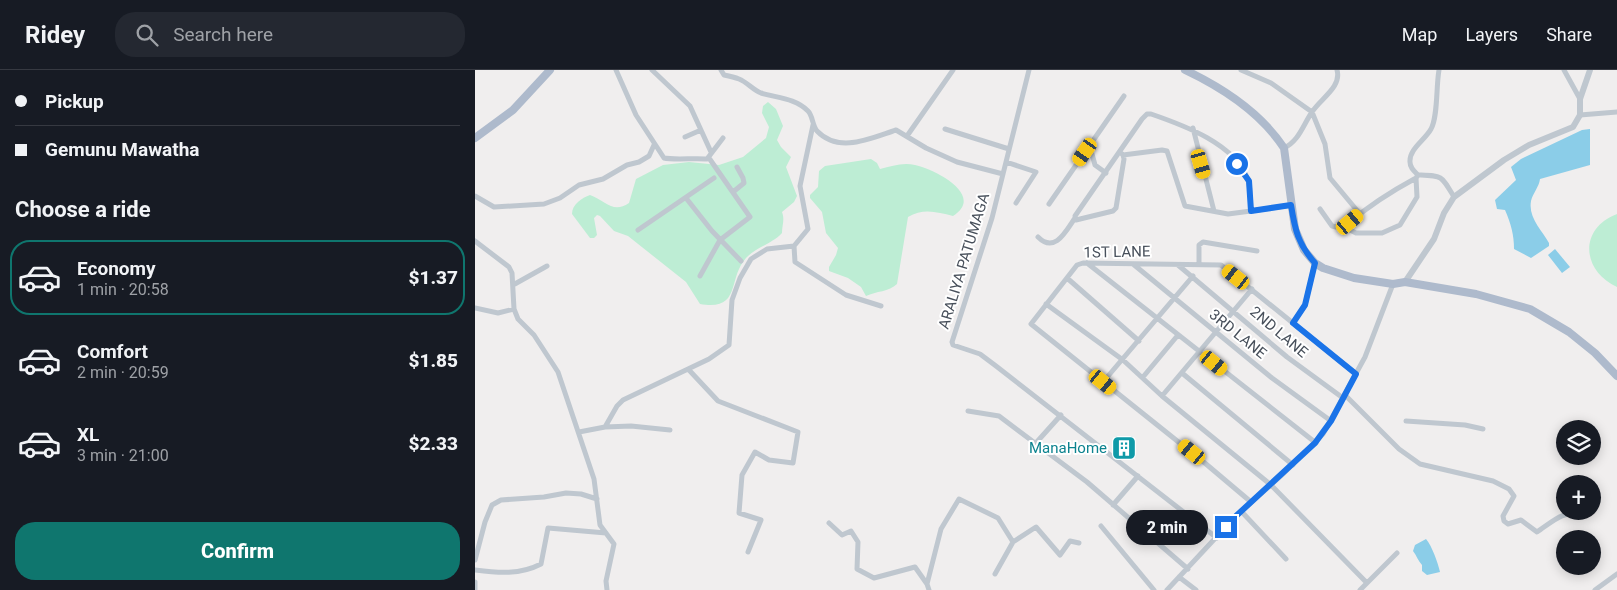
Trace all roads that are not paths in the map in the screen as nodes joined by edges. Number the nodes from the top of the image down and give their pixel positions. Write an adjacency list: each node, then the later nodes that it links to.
1 (551, 70): 24 (main road)
2 (615, 70): 26 (street)
3 (652, 70): 21 (street)
4 (721, 70): 18 (street)
5 (953, 70): 22 (street)
6 (1029, 70): 28 (street, ARALIYA PATUMAGA)
7 (1185, 70): 27 (main road)
8 (1241, 70): 15 (street)
9 (1337, 70): 15 (street)
10 (1439, 70): 36 (street)
11 (1564, 70): 14 (street)
12 (1589, 70): 14 (street)
13 (1124, 96): 29 (street)
14 (1580, 98): 17 (street)
15 (1312, 112): 27 (street); 48 (street)
16 (1617, 112): 17 (street)
17 (1580, 115): 40 (street)
18 (813, 125): 22 (street); 55 (street)
19 (1193, 128): 30 (street); 46 (street); 47 (street)
20 (945, 129): 28 (street)
21 (701, 130): 23 (street); 31 (street)
22 (907, 136): 35 (street)
23 (685, 137)
24 (475, 138)
25 (723, 138): 31 (street)
26 (655, 145): 31 (street); 39 (street)
27 (1284, 148): 44 (main road)
28 (1009, 149): 32 (street, ARALIYA PATUMAGA)
29 (1085, 152): 34 (street); 43 (street)
30 (1121, 153): 34 (street); 46 (street); 49 (street)
31 (710, 155): 38 (street)
32 (1006, 162): 35 (street, ARALIYA PATUMAGA); 42 (street)
33 (737, 167): 38 (street)
34 (1106, 172): 49 (street)
35 (1003, 174): 93 (street, ARALIYA PATUMAGA)
36 (1417, 177): 40 (street); 48 (street); 50 (street)
37 (714, 178): 41 (street)
38 (733, 192): 53 (street)
39 (475, 196)
40 (1454, 197): 67 (street)
41 (686, 198): 51 (street); 53 (street)
42 (1016, 203)
43 (1049, 204)
44 (1291, 205): 47 (street); 60 (main road)
45 (1320, 209): 50 (street)
46 (1214, 211): 47 (street)
47 (1251, 211)
48 (1359, 214): 50 (street)
49 (1075, 218): 52 (street)
50 (1349, 226)
51 (638, 230)
52 (1038, 237)
53 (720, 240): 57 (street); 64 (street)
54 (475, 241): 69 (street)
55 (794, 246): 73 (street); 84 (street)
56 (1257, 251): 61 (street)
57 (741, 261)
58 (1087, 263): 59 (street, 1ST LANE); 66 (street, 1ST LANE); 77 (street)
59 (1133, 263): 62 (street, 1ST LANE); 71 (street, 3RD LANE)
60 (1315, 263): 68 (main road); 78 (street)
61 (1199, 264): 62 (street, 1ST LANE); 70 (street, 1ST LANE)
62 (1178, 265): 65 (street, 2ND LANE)
63 (547, 266): 69 (street)
64 (700, 276)
65 (1193, 276): 71 (street); 76 (street, 2ND LANE)
66 (1067, 278): 72 (street, 1ST LANE); 81 (street)
67 (1405, 282): 68 (main road); 87 (main road)
68 (1393, 284): 86 (street)
69 (513, 285): 75 (street)
70 (1252, 289): 76 (street); 78 (street, 1ST LANE)
71 (1174, 299): 77 (street); 79 (street, 3RD LANE)
72 (1046, 304): 83 (street); 89 (street, 1ST LANE)
73 (881, 306)
74 (475, 308): 75 (street)
75 (515, 309): 99 (street)
76 (1235, 311): 79 (street); 91 (street, 2ND LANE)
77 (1157, 319): 80 (street); 81 (street)
78 (1293, 323): 86 (street, 1ST LANE)
79 (1217, 332): 82 (street); 94 (street, 3RD LANE)
80 (1178, 335): 82 (street); 88 (street)
81 (1139, 341): 83 (street)
82 (1200, 352): 85 (street); 100 (street)
83 (1123, 360): 88 (street); 89 (street)
84 (689, 370): 96 (street); 116 (street)
85 (1182, 373): 90 (street); 102 (street)
86 (1356, 374): 91 (street)
87 (1617, 376)
88 (1143, 377): 90 (street)
89 (1103, 382): 106 (street, 1ST LANE)
90 (1162, 396): 104 (street)
91 (1344, 397): 94 (street); 109 (street, 2ND LANE)
92 (968, 411): 101 (street)
93 (1061, 415): 101 (street); 103 (street, ARALIYA PATUMAGA)
94 (1331, 421): 100 (street)
95 (1406, 421): 97 (street)
96 (605, 427): 98 (street); 99 (street)
97 (1483, 429)
98 (670, 430)
99 (579, 432): 105 (street)
100 (1315, 443): 102 (street)
101 (1035, 444): 107 (street)
102 (1293, 465): 104 (street)
103 (1138, 476): 107 (street); 113 (street, ARALIYA PATUMAGA)
104 (1271, 484): 106 (street); 126 (street)
105 (597, 499): 112 (street); 119 (street)
106 (1251, 502): 108 (street)
107 (1113, 506): 120 (street)
108 (1241, 511): 113 (street); 118 (street)
109 (1556, 520)
110 (829, 523): 127 (street)
111 (1101, 526): 131 (street)
112 (606, 533): 121 (street); 129 (street)
113 (1217, 538): 120 (street)
114 (1013, 542): 115 (street); 122 (street); 127 (street)
115 (1079, 543)
116 (748, 552)
117 (1397, 552): 126 (street)
118 (1286, 558)
119 (475, 560)
120 (1188, 569): 124 (street)
121 (475, 570)
122 (995, 574)
123 (1617, 574): 135 (street)
124 (1179, 577): 132 (street); 133 (street)
125 (475, 582): 128 (street)
126 (1367, 583): 134 (street)
127 (927, 584): 130 (street)
128 (475, 590)
129 (607, 590)
130 (929, 590)
131 (1154, 590)
132 (1167, 590)
133 (1196, 590)
134 (1360, 590)
135 (1595, 590)

